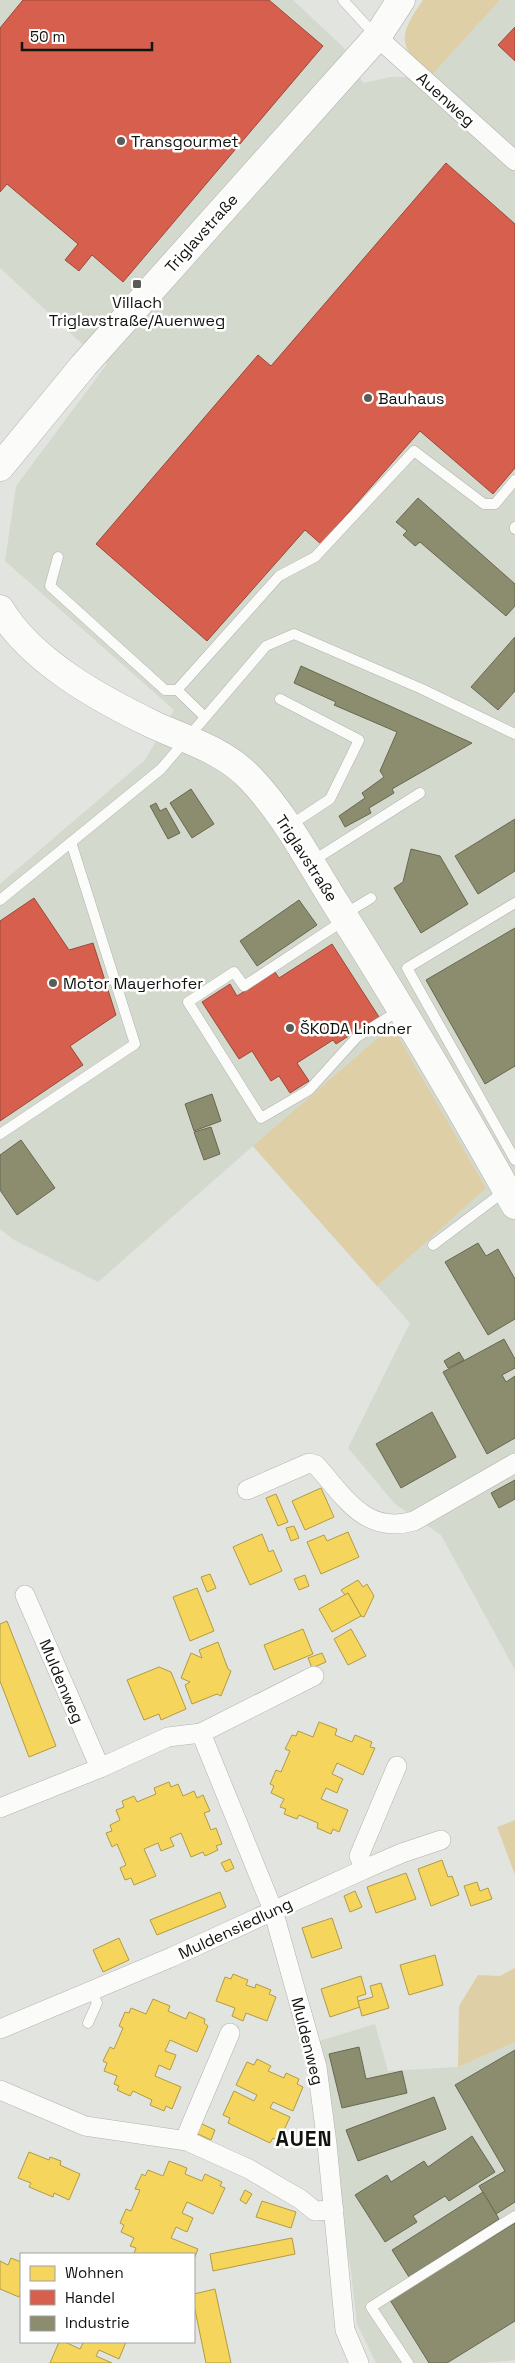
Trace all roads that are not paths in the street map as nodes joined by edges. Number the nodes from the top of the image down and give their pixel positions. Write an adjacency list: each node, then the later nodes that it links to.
1 (343, 0): 3 (lane)
2 (401, 0): 3 (street, Triglavstraße)
3 (377, 37): 4 (street, Auenweg); 5 (street, Triglavstraße)
4 (515, 161)
5 (0, 467)
6 (515, 480): 9 (lane)
7 (58, 558): 9 (lane)
8 (0, 609): 13 (street, Triglavstraße)
9 (177, 690): 11 (lane)
10 (280, 699): 15 (lane)
11 (205, 717): 12 (lane); 13 (lane)
12 (515, 734)
13 (187, 738): 15 (street, Triglavstraße); 16 (lane)
14 (420, 793): 17 (lane)
15 (287, 827): 17 (street, Triglavstraße)
16 (71, 842): 19 (lane); 23 (lane)
17 (310, 863): 21 (street, Triglavstraße)
18 (371, 898): 21 (lane)
19 (0, 900)
20 (515, 903): 24 (lane)
21 (346, 920): 22 (street, Triglavstraße); 22 (lane)
22 (401, 1009): 24 (street, Triglavstraße)
23 (0, 1134)
24 (507, 1154): 25 (street, Triglavstraße)
25 (511, 1197): 26 (lane)
26 (433, 1245)
27 (515, 1463): 28 (street)
28 (247, 1490)
29 (25, 1595): 33 (street, Muldenweg)
30 (314, 1676): 31 (street)
31 (201, 1733): 33 (street); 37 (street, Muldenweg)
32 (397, 1766): 36 (street)
33 (100, 1768): 34 (street)
34 (0, 1808)
35 (441, 1840): 36 (street, Muldensiedlung)
36 (365, 1869): 37 (street, Muldensiedlung)
37 (273, 1910): 38 (street, Muldensiedlung); 44 (street, Muldenweg)
38 (91, 1989): 39 (lane); 40 (street, Muldensiedlung)
39 (88, 2023)
40 (0, 2029)
41 (230, 2033): 43 (street)
42 (0, 2090): 43 (street)
43 (187, 2141): 44 (street)
44 (334, 2210): 46 (street, Muldenweg)
45 (515, 2216): 47 (lane)
46 (359, 2363)
47 (408, 2363)

